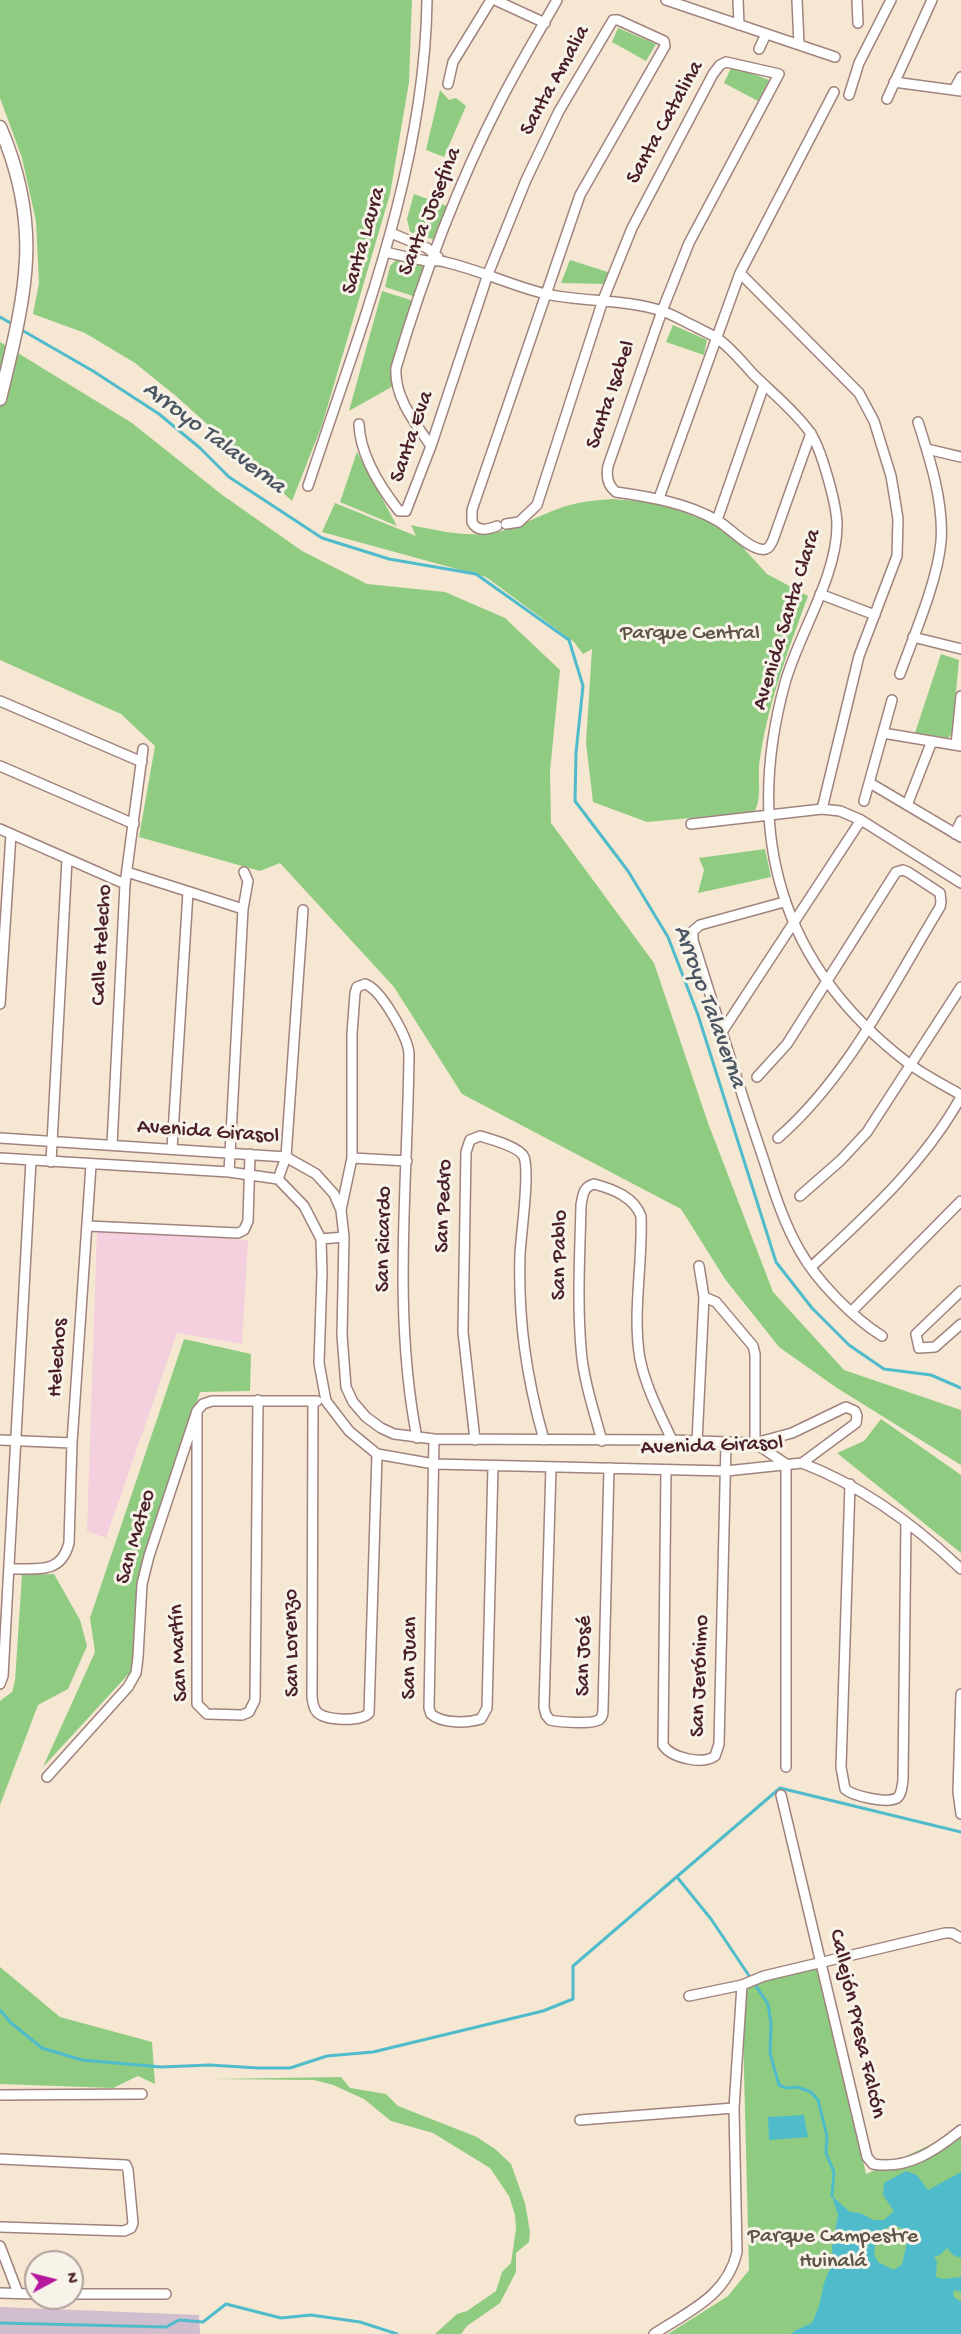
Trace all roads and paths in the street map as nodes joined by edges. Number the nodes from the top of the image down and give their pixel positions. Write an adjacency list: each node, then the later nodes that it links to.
1 (427, 0): 25 (street, Santa Laura)
2 (493, 0): 10 (street); 19 (street)
3 (558, 0): 10 (street, Santa Josefina)
4 (666, 0): 12 (street)
5 (738, 0): 12 (street)
6 (797, 0): 14 (street)
7 (857, 0): 11 (street)
8 (891, 0): 22 (street)
9 (932, 0): 18 (street)
10 (545, 23): 27 (street, Santa Josefina)
11 (858, 23)
12 (740, 25): 13 (street)
13 (766, 34): 14 (street); 15 (street)
14 (799, 44): 16 (street)
15 (759, 49)
16 (835, 57)
17 (961, 77): 20 (street)
18 (894, 82): 20 (street); 23 (street)
19 (448, 84)
20 (958, 91)
21 (834, 93): 28 (street)
22 (849, 95)
23 (886, 99)
24 (0, 127): 35 (street)
25 (391, 233): 26 (street, Santa Laura); 27 (street, Avenida Santa Clara)
26 (385, 252): 27 (street, Avenida Santa Clara); 42 (street, Santa Laura)
27 (432, 257): 29 (street, Avenida Santa Clara); 39 (street, Santa Josefina)
28 (740, 273): 33 (street); 46 (street)
29 (488, 274): 30 (street, Avenida Santa Clara); 30 (street, Santa Amalia); 39 (street, Santa Eva)
30 (546, 294): 31 (street, Avenida Santa Clara); 31 (street)
31 (603, 300): 32 (street, Avenida Santa Clara); 32 (street, Santa Catalina)
32 (662, 311): 33 (street, Avenida Santa Clara); 43 (street, Santa Isabel)
33 (718, 339): 34 (street, Avenida Santa Clara); 43 (street)
34 (764, 385): 38 (street, Avenida Santa Clara); 44 (street)
35 (0, 399)
36 (918, 422): 40 (street)
37 (359, 424): 39 (street, Santa Eva)
38 (811, 433): 44 (street); 45 (street, Avenida Santa Clara)
39 (431, 446)
40 (927, 449): 41 (street); 47 (street)
41 (961, 457)
42 (308, 486)
43 (659, 498): 44 (street)
44 (717, 520)
45 (820, 594): 46 (street); 64 (street, Avenida Santa Clara)
46 (875, 615): 63 (street)
47 (913, 637): 48 (street); 49 (street)
48 (961, 649)
49 (900, 674)
50 (961, 696): 53 (street)
51 (892, 700): 54 (street)
52 (0, 701): 58 (street)
53 (960, 709): 56 (street)
54 (884, 733): 55 (street); 60 (street)
55 (932, 741): 56 (street); 62 (street)
56 (959, 746)
57 (143, 749): 58 (street, Calle Helecho)
58 (142, 762): 67 (street, Calle Helecho)
59 (0, 766): 67 (street)
60 (870, 783): 61 (street); 62 (street)
61 (864, 801)
62 (907, 805): 71 (street)
63 (822, 809): 64 (street); 65 (street)
64 (768, 816): 68 (street); 78 (street, Avenida Santa Clara)
65 (861, 820): 76 (street); 81 (street)
66 (961, 821): 71 (street)
67 (134, 824): 73 (street, Calle Helecho)
68 (691, 824)
69 (0, 829): 70 (street)
70 (11, 834): 72 (street); 84 (street)
71 (958, 835)
72 (67, 859): 75 (street); 92 (street)
73 (127, 872): 75 (street, Calle Helecho); 77 (street)
74 (244, 872): 79 (street)
75 (126, 884): 93 (street, Calle Helecho)
76 (961, 884)
77 (188, 892): 79 (street); 94 (street)
78 (784, 902): 81 (street, Avenida Santa Clara); 86 (street)
79 (243, 909): 95 (street)
80 (303, 910): 97 (street)
81 (794, 920): 82 (street, Avenida Santa Clara); 86 (street)
82 (826, 980): 85 (street, Avenida Santa Clara); 85 (street); 88 (street)
83 (961, 987): 87 (street)
84 (0, 1004)
85 (867, 1028): 87 (street, Avenida Santa Clara); 91 (street)
86 (722, 1032): 114 (street)
87 (910, 1065): 89 (street, Avenida Santa Clara); 107 (street)
88 (757, 1077)
89 (961, 1096): 114 (street)
90 (0, 1138): 92 (street, Avenida Girasol)
91 (777, 1138)
92 (52, 1142): 93 (street, Avenida Girasol); 102 (street)
93 (112, 1145): 94 (street, Avenida Girasol)
94 (172, 1149): 95 (street, Avenida Girasol)
95 (230, 1153): 96 (street, Avenida Girasol); 104 (street)
96 (250, 1154): 97 (street, Avenida Girasol); 105 (street)
97 (286, 1157): 106 (street); 109 (street, Avenida Girasol)
98 (0, 1158): 100 (street, Avenida Girasol)
99 (352, 1158): 101 (street); 101 (street, San Ricardo); 109 (street)
100 (31, 1160): 102 (street, Avenida Girasol); 130 (street)
101 (407, 1161): 124 (street, San Ricardo)
102 (51, 1162): 103 (street, Avenida Girasol)
103 (91, 1165): 104 (street, Avenida Girasol); 110 (street, Helechos)
104 (229, 1172): 105 (street, Avenida Girasol)
105 (249, 1174): 106 (street, Avenida Girasol); 110 (street)
106 (278, 1179): 112 (street, Avenida Girasol)
107 (800, 1196)
108 (961, 1202): 117 (street)
109 (341, 1210): 111 (street, Avenida Girasol)
110 (88, 1226): 133 (street, Helechos)
111 (344, 1237): 112 (street); 124 (street, Avenida Girasol)
112 (321, 1239): 122 (street, Avenida Girasol)
113 (699, 1266): 116 (street)
114 (811, 1267): 117 (street)
115 (961, 1291): 118 (street)
116 (704, 1297): 132 (street); 135 (street)
117 (852, 1311): 119 (street)
118 (961, 1324)
119 (882, 1336)
120 (258, 1400): 121 (street); 123 (street); 123 (street, San Martín)
121 (313, 1401): 122 (street); 136 (street, San Lorenzo)
122 (326, 1401): 136 (street, Avenida Girasol)
123 (197, 1411): 152 (street, San Mateo)
124 (417, 1438): 125 (street, Avenida Girasol)
125 (434, 1439): 127 (street, Avenida Girasol); 138 (street, San Juan)
126 (0, 1440): 130 (street)
127 (475, 1440): 128 (street, Avenida Girasol); 128 (street, San Pedro)
128 (544, 1440): 131 (street, Avenida Girasol)
129 (672, 1440): 131 (street, Avenida Girasol); 131 (street, San Pablo); 132 (street, Avenida Girasol)
130 (15, 1441): 133 (street); 147 (street)
131 (602, 1441)
132 (697, 1442): 134 (street, Avenida Girasol)
133 (72, 1443): 147 (street, Helechos)
134 (726, 1443): 135 (street, Avenida Girasol); 144 (street, San Jerónimo)
135 (755, 1443): 137 (street, Avenida Girasol); 139 (street)
136 (377, 1454): 138 (street, Avenida Girasol)
137 (802, 1463): 139 (street, Avenida Girasol); 145 (street)
138 (435, 1464): 140 (street, Avenida Girasol); 140 (street, San Juan)
139 (786, 1464): 144 (street, Avenida Girasol); 151 (street)
140 (493, 1466): 141 (street, Avenida Girasol)
141 (551, 1467): 142 (street, Avenida Girasol); 142 (street, San José)
142 (609, 1468): 143 (street, Avenida Girasol)
143 (666, 1470): 144 (street, Avenida Girasol); 144 (street, San Jerónimo)
144 (726, 1471)
145 (850, 1484): 146 (street); 146 (street)
146 (906, 1522): 148 (street)
147 (10, 1569): 149 (street)
148 (961, 1569)
149 (0, 1684)
150 (961, 1694): 154 (street)
151 (786, 1767)
152 (47, 1777)
153 (782, 1795): 156 (street, Callejón Presa Falcón)
154 (961, 1814)
155 (961, 1938): 156 (street)
156 (822, 1963): 157 (street); 163 (street, Callejón Presa Falcón)
157 (742, 1985): 158 (street); 161 (street)
158 (689, 1996)
159 (142, 2094): 160 (street)
160 (0, 2095)
161 (734, 2108): 162 (street); 172 (street)
162 (580, 2120)
163 (961, 2130)
164 (0, 2159): 165 (street)
165 (0, 2227)
166 (0, 2246): 168 (street)
167 (0, 2293): 168 (street)
168 (18, 2294): 169 (street)
169 (24, 2294)
170 (84, 2294): 171 (street)
171 (166, 2294)
172 (654, 2334)

